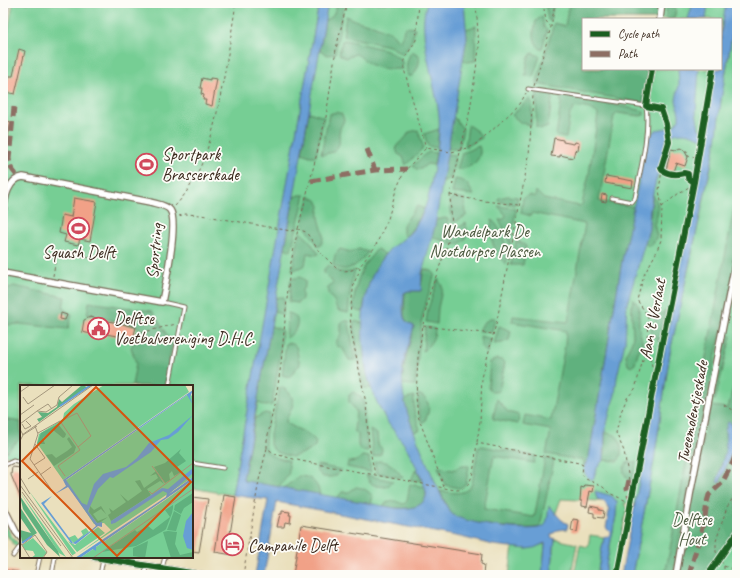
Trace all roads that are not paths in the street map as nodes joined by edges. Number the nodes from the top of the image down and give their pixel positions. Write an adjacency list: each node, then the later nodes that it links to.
1 (662, 3): 2 (street)
2 (660, 18)
3 (652, 70): 5 (street)
4 (528, 88): 5 (lane)
5 (646, 106): 6 (lane)
6 (612, 198)
7 (3, 212): 10 (street, Sportring)
8 (737, 254): 34 (street, Tweemolentjeskade)
9 (3, 273): 10 (street, Sportring)
10 (162, 302): 11 (lane)
11 (170, 385)
12 (20, 462): 14 (lane)
13 (193, 463): 15 (lane)
14 (3, 466)
15 (223, 468)
16 (3, 506): 17 (street)
17 (20, 537)
18 (20, 546): 19 (lane)
19 (13, 556)
20 (40, 558): 28 (lane)
21 (55, 558): 29 (lane)
22 (103, 558): 23 (street); 30 (lane)
23 (111, 558): 25 (street)
24 (165, 558): 27 (lane)
25 (124, 559): 26 (street)
26 (146, 566): 27 (street); 31 (lane)
27 (162, 568): 32 (street)
28 (36, 575)
29 (52, 575)
30 (100, 575)
31 (145, 575)
32 (200, 575): 33 (street)
33 (203, 575)
34 (676, 575)

